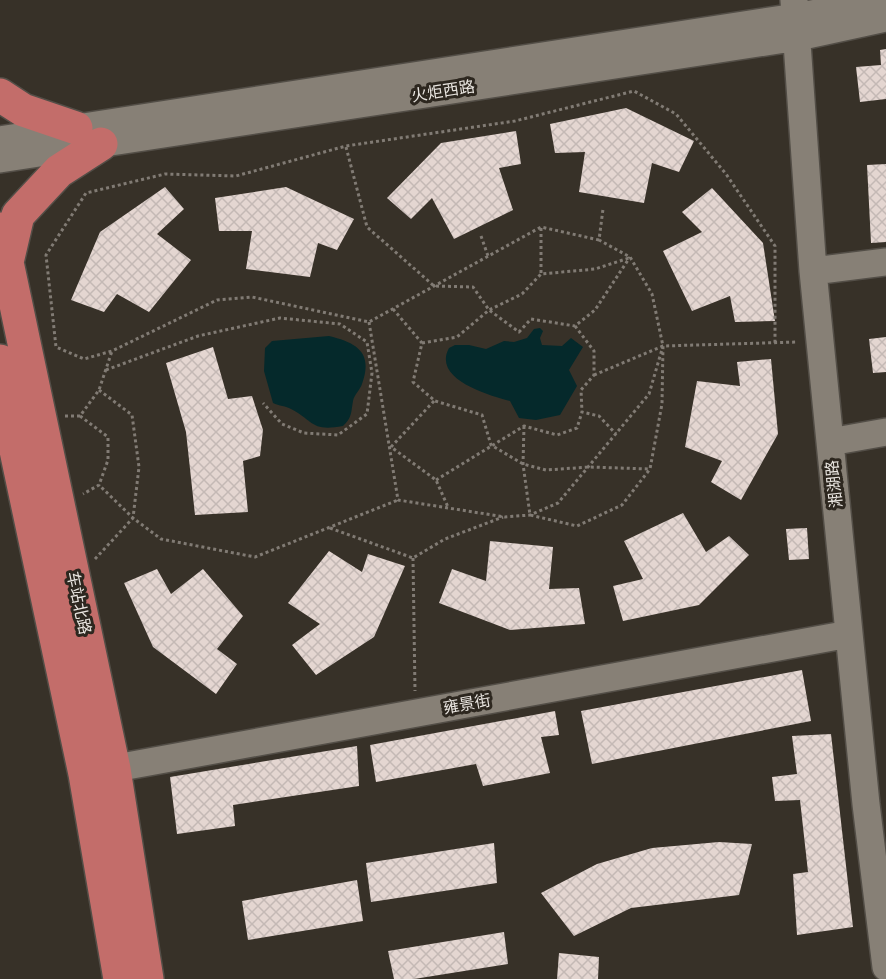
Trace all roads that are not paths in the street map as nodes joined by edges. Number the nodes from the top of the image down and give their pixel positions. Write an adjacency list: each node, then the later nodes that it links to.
1 (884, 0): 2 (street, 火炬西路)
2 (796, 18): 3 (street, 火炬西路); 5 (street, 火炬西路); 11 (street, 湘湖路)
3 (886, 18)
4 (0, 95): 5 (main road)
5 (89, 136): 6 (street, 火炬西路); 7 (street, 火炬西路); 10 (main road)
6 (0, 140)
7 (0, 159)
8 (0, 229): 10 (main road, 车站北路)
9 (886, 262): 11 (street)
10 (7, 263): 16 (main road, 车站北路)
11 (813, 271): 14 (street, 湘湖路)
12 (0, 361): 16 (main road, 车站北路)
13 (886, 432): 14 (street)
14 (830, 442): 15 (street, 湘湖路)
15 (849, 634): 16 (street, 雍景街); 17 (street, 湘湖路)
16 (100, 771): 19 (main road, 车站北路); 20 (main road, 车站北路)
17 (876, 801): 18 (street, 湘湖路)
18 (886, 967)
19 (120, 979)
20 (147, 979)

